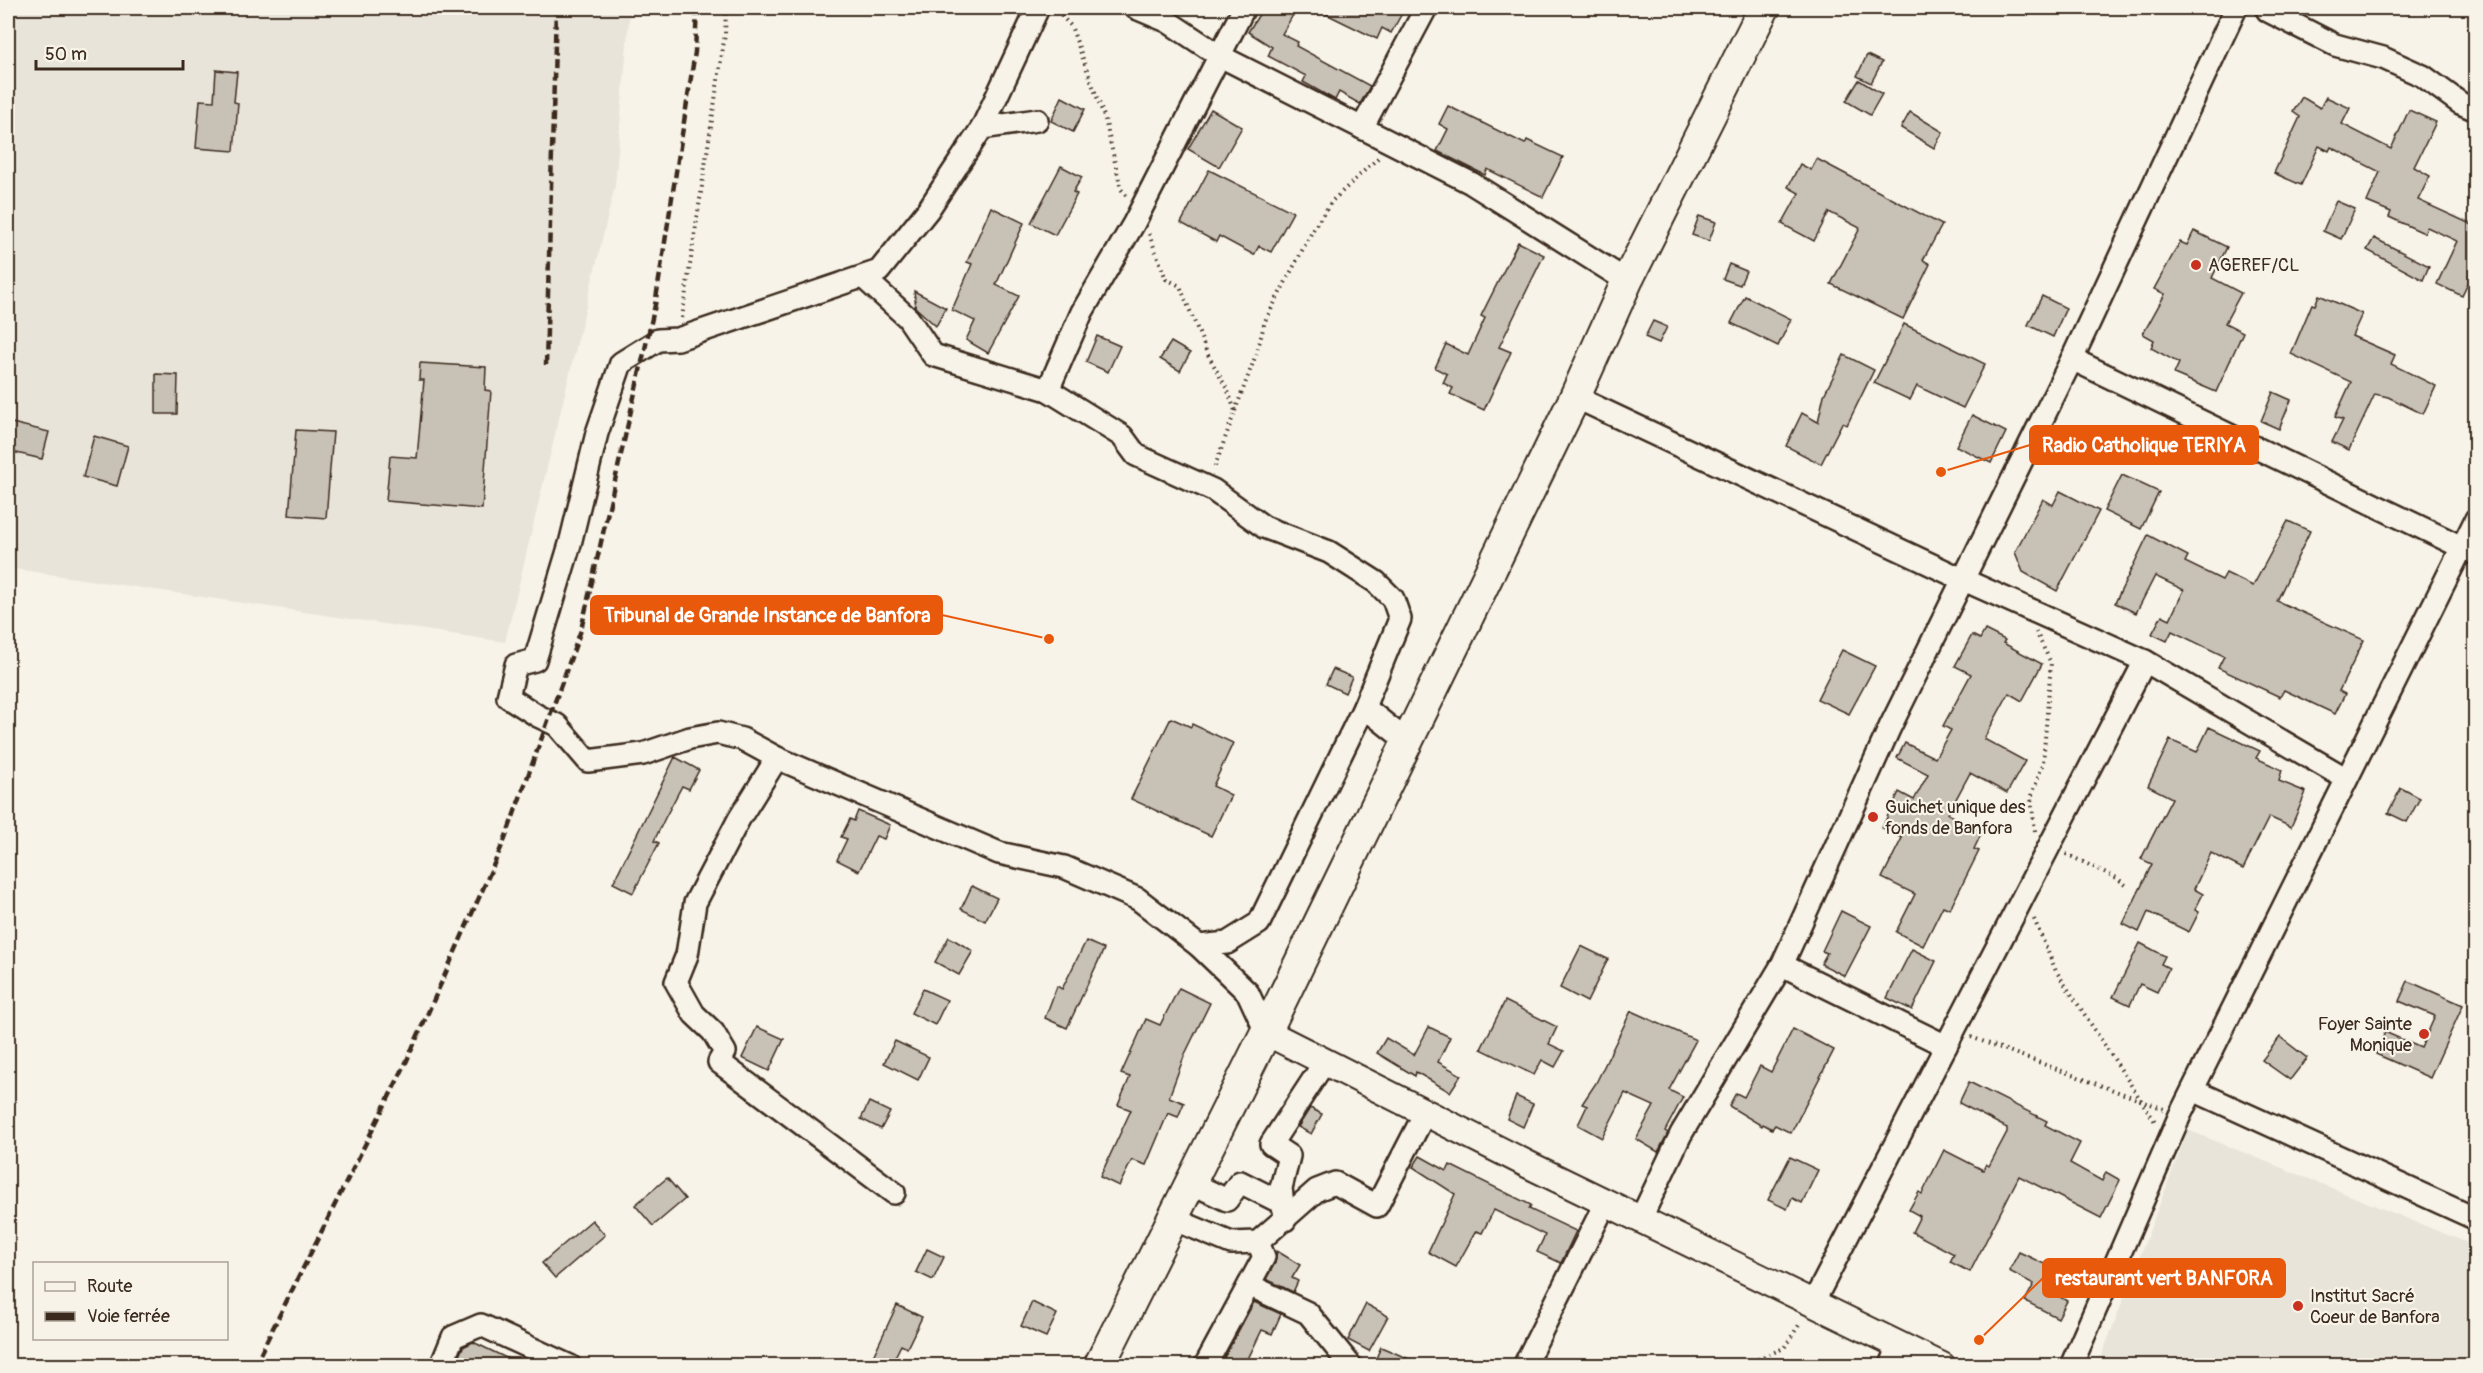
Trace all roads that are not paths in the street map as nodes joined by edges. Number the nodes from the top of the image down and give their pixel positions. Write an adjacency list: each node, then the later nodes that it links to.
1 (1038, 8): 11 (street)
2 (1244, 8): 8 (street)
3 (1426, 8): 12 (street)
4 (1764, 8): 14 (highway)
5 (2236, 8): 15 (street)
6 (2266, 8): 9 (street)
7 (1142, 9): 8 (street)
8 (1220, 56): 12 (street); 16 (street)
9 (2475, 110)
10 (1037, 120): 11 (street)
11 (982, 128): 13 (street)
12 (1362, 128): 14 (street)
13 (864, 278): 16 (street); 24 (street)
14 (1627, 281): 17 (highway)
15 (2072, 359): 19 (street); 20 (street)
16 (1048, 390): 22 (street)
17 (1575, 397): 20 (street); 23 (highway)
18 (2475, 519): 19 (street)
19 (2469, 551): 25 (street)
20 (1964, 580): 21 (street); 27 (street)
21 (2145, 661): 25 (street); 29 (street)
22 (1364, 706): 23 (street); 26 (street)
23 (1408, 742): 28 (highway)
24 (777, 758): 26 (street); 34 (street)
25 (2345, 778): 31 (street)
26 (1199, 946): 28 (street)
27 (1782, 965): 29 (street); 38 (street)
28 (1266, 1032): 30 (main road); 33 (highway)
29 (1950, 1039): 42 (street)
30 (1324, 1063): 32 (main road); 36 (street)
31 (2193, 1090): 39 (street); 51 (street)
32 (1425, 1113): 35 (main road); 36 (street)
33 (1189, 1182): 36 (street); 37 (highway)
34 (894, 1193)
35 (1606, 1202): 38 (main road); 49 (street)
36 (1283, 1212): 40 (street)
37 (1171, 1218): 40 (street); 46 (highway)
38 (1641, 1218): 42 (main road)
39 (2475, 1219)
40 (1258, 1242): 41 (street)
41 (1249, 1285): 47 (street); 48 (street)
42 (1813, 1303): 43 (main road)
43 (1895, 1355): 50 (main road)
44 (441, 1365): 45 (street)
45 (570, 1365)
46 (1100, 1365)
47 (1205, 1365)
48 (1351, 1365)
49 (1524, 1365)
50 (1942, 1365)
51 (2072, 1365)

